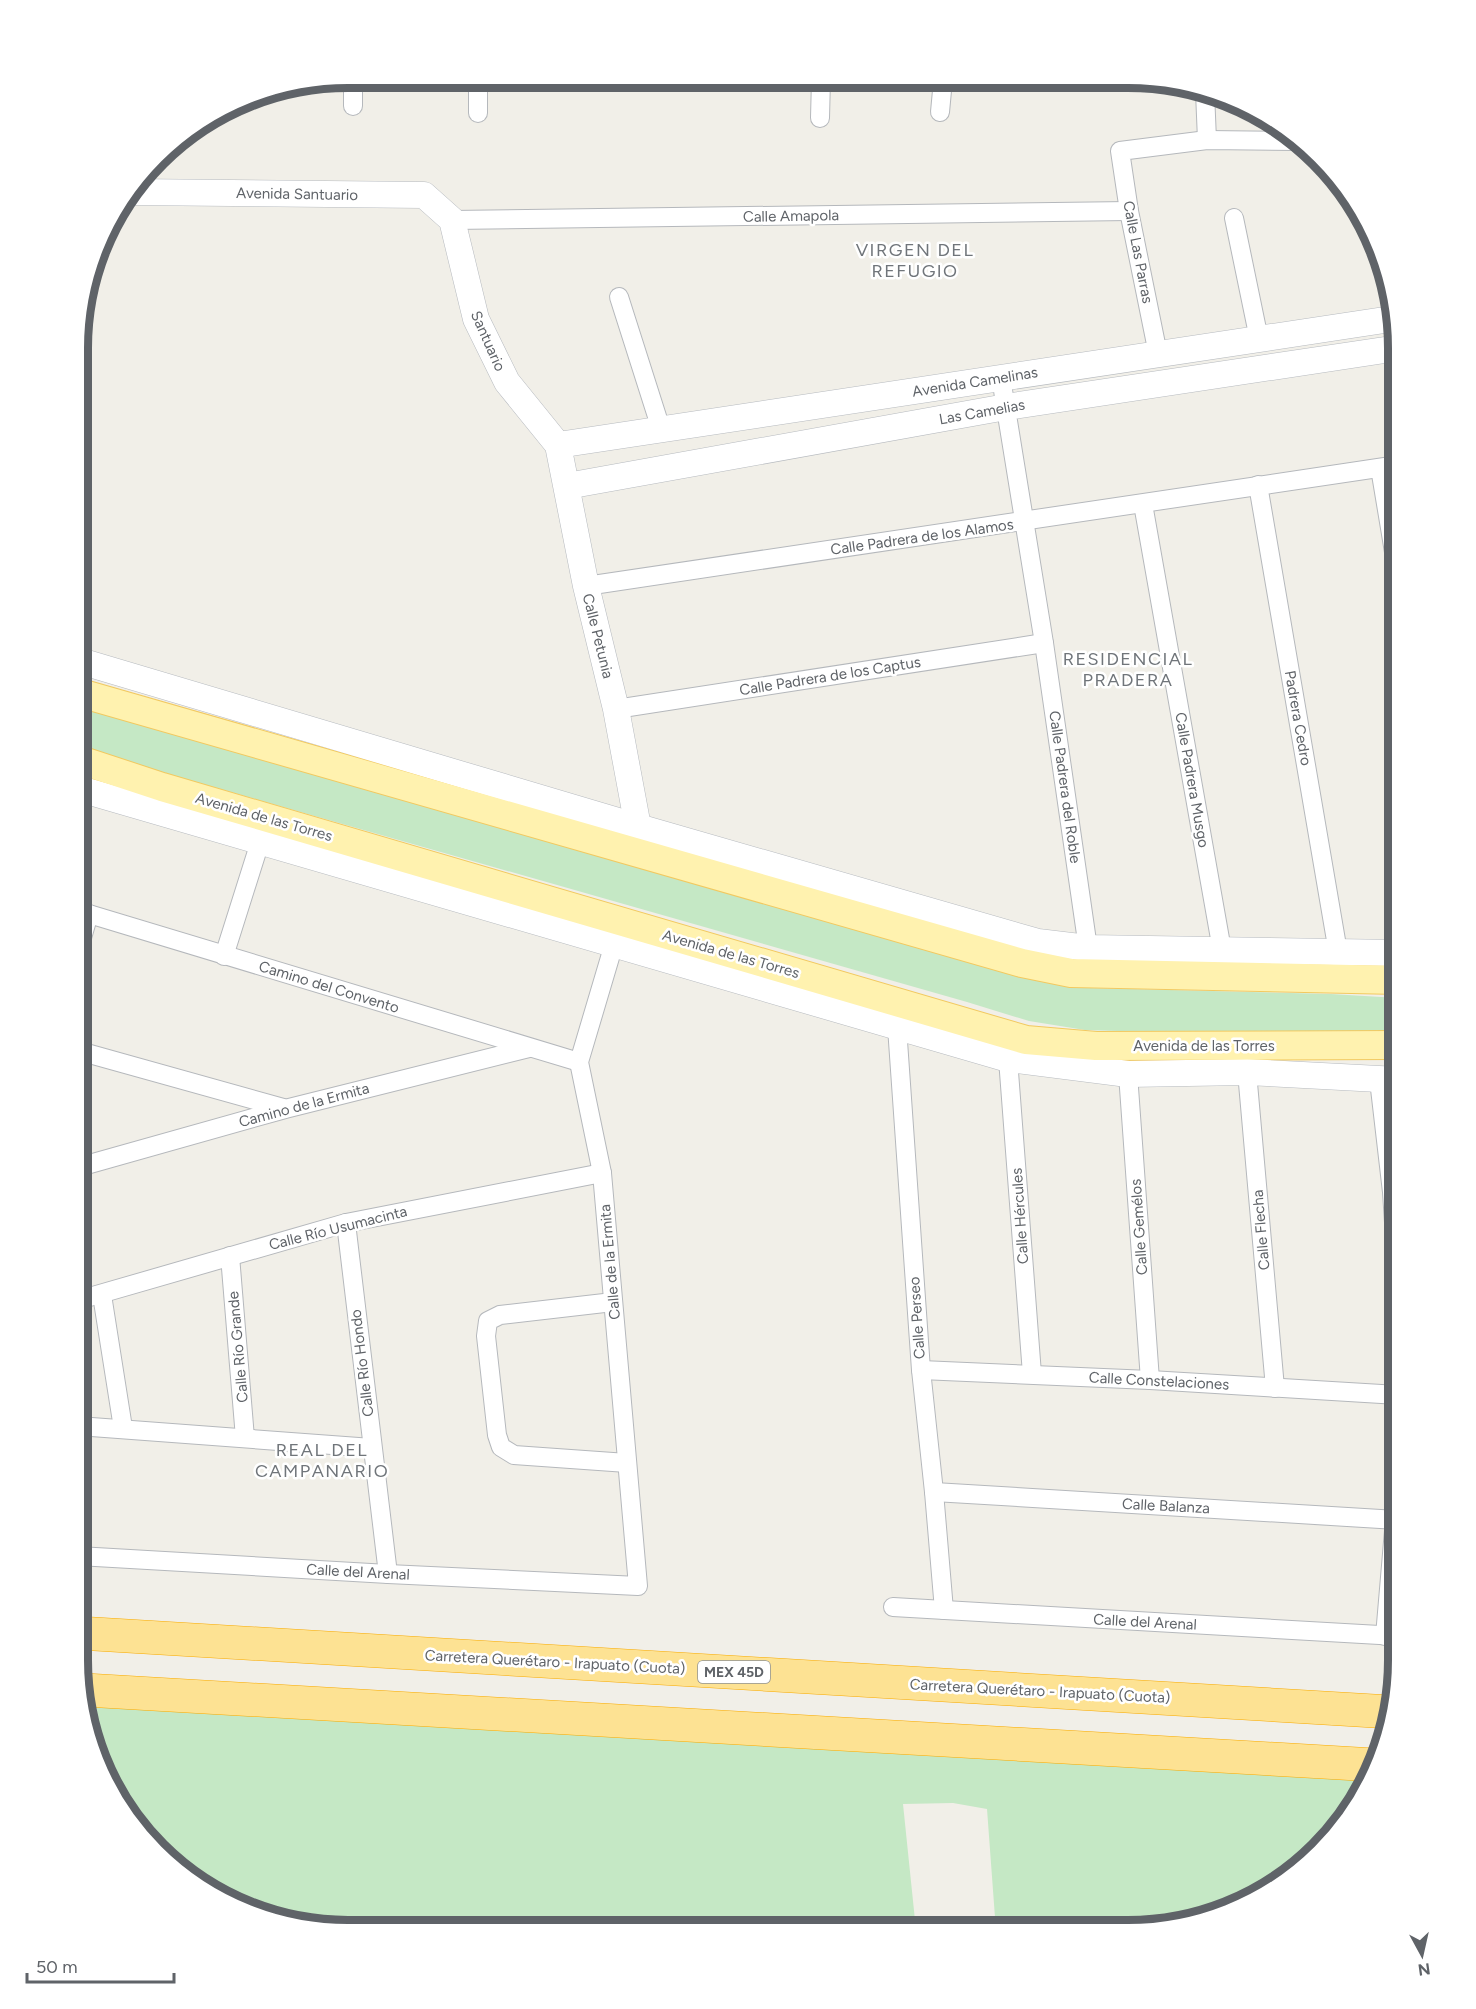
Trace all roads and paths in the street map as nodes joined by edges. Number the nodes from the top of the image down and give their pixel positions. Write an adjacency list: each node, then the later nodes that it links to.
1 (353, 88): 6 (street)
2 (477, 88): 8 (street)
3 (821, 88): 9 (street)
4 (942, 88): 7 (street)
5 (1205, 100): 10 (street)
6 (353, 106)
7 (940, 112)
8 (478, 113)
9 (820, 118)
10 (1207, 140): 11 (street); 13 (street, Calle Las Parras)
11 (1284, 141)
12 (141, 192): 15 (street, Avenida Santuario)
13 (1129, 211): 15 (street, Calle Amapola); 20 (street, Calle Las Parras)
14 (1234, 218): 18 (street)
15 (452, 220): 24 (street, Santuario)
16 (619, 297): 23 (street)
17 (1386, 320): 18 (street, Avenida Camelinas)
18 (1259, 339): 20 (street, Avenida Camelinas)
19 (1388, 350): 22 (street, Las Camelias)
20 (1158, 354): 21 (street, Avenida Camelinas)
21 (1001, 378): 22 (street, Calle Padrera del Roble); 23 (street, Avenida Camelinas)
22 (1006, 407): 27 (street, Las Camelias); 29 (street, Calle Padrera del Roble)
23 (661, 429): 24 (street, Avenida Camelinas)
24 (558, 445): 27 (street, Calle Petunia)
25 (1388, 466): 26 (street, Calle Padrera de los Alamos)
26 (1258, 485): 28 (street, Calle Padrera de los Alamos); 43 (street, Padrera Cedro)
27 (567, 486): 30 (street, Calle Petunia)
28 (1143, 504): 29 (street, Calle Padrera de los Alamos); 42 (street, Calle Padrera Musgo)
29 (1025, 521): 30 (street, Calle Padrera de los Alamos); 31 (street, Calle Padrera del Roble)
30 (586, 586): 34 (street, Calle Petunia)
31 (1044, 643): 34 (street, Calle Padrera de los Captus); 41 (street, Calle Padrera del Roble)
32 (88, 663): 37 (street)
33 (88, 695): 46 (main road)
34 (616, 709): 37 (street, Calle Petunia)
35 (88, 763): 48 (main road, Avenida de las Torres)
36 (88, 791): 38 (street, Avenida de las Torres)
37 (638, 827): 41 (street)
38 (260, 842): 40 (street, Avenida de las Torres); 45 (street)
39 (88, 914): 45 (street, Camino del Convento)
40 (614, 944): 47 (street, Avenida de las Torres); 52 (street, Calle de la Ermita)
41 (1088, 948): 42 (street)
42 (1222, 950): 43 (street)
43 (1338, 952): 44 (street)
44 (1388, 953)
45 (224, 956): 49 (street, Camino del Convento)
46 (1388, 980)
47 (897, 1027): 51 (street, Avenida de las Torres); 64 (street, Calle Perseo)
48 (1388, 1044)
49 (531, 1048): 52 (street, Camino del Convento); 56 (street, Camino de la Ermita)
50 (88, 1054): 56 (street)
51 (1008, 1059): 54 (street, Avenida de las Torres); 65 (street, Calle Hércules)
52 (579, 1062): 58 (street, Calle de la Ermita)
53 (1247, 1072): 54 (street, Avenida de las Torres); 55 (street, Avenida de las Torres); 67 (street, Calle Flecha)
54 (1128, 1074): 66 (street, Calle Gemélos)
55 (1388, 1080)
56 (285, 1109): 57 (street, Camino de la Ermita)
57 (88, 1164)
58 (602, 1173): 59 (street, Calle Río Usumacinta); 63 (street, Calle de la Ermita)
59 (346, 1223): 60 (street, Calle Río Usumacinta); 72 (street, Calle Río Hondo)
60 (230, 1256): 61 (street, Calle Río Usumacinta); 71 (street, Calle Río Grande)
61 (102, 1295): 62 (street, Calle Río Usumacinta); 70 (street)
62 (88, 1298)
63 (614, 1302): 73 (street, Calle de la Ermita); 73 (street)
64 (921, 1370): 65 (street, Calle Constelaciones); 74 (street, Calle Perseo)
65 (1032, 1374): 66 (street, Calle Constelaciones)
66 (1150, 1380): 67 (street, Calle Constelaciones)
67 (1275, 1388): 68 (street, Calle Constelaciones)
68 (1388, 1394)
69 (88, 1426): 70 (street)
70 (123, 1428): 71 (street)
71 (245, 1438): 72 (street)
72 (372, 1448): 77 (street, Calle Río Hondo)
73 (627, 1463): 78 (street, Calle de la Ermita)
74 (934, 1492): 75 (street, Calle Balanza); 80 (street, Calle Perseo)
75 (1388, 1520)
76 (88, 1557): 77 (street, Calle del Arenal)
77 (388, 1574): 78 (street, Calle del Arenal)
78 (638, 1586)
79 (893, 1607): 80 (street, Calle del Arenal)
80 (944, 1610): 82 (street, Calle del Arenal)
81 (88, 1634): 84 (highway, Carretera Querétaro - Irapuato (Cuota) / MEX 45D)
82 (1388, 1636)
83 (90, 1690): 85 (highway)
84 (1383, 1712)
85 (1366, 1764)

